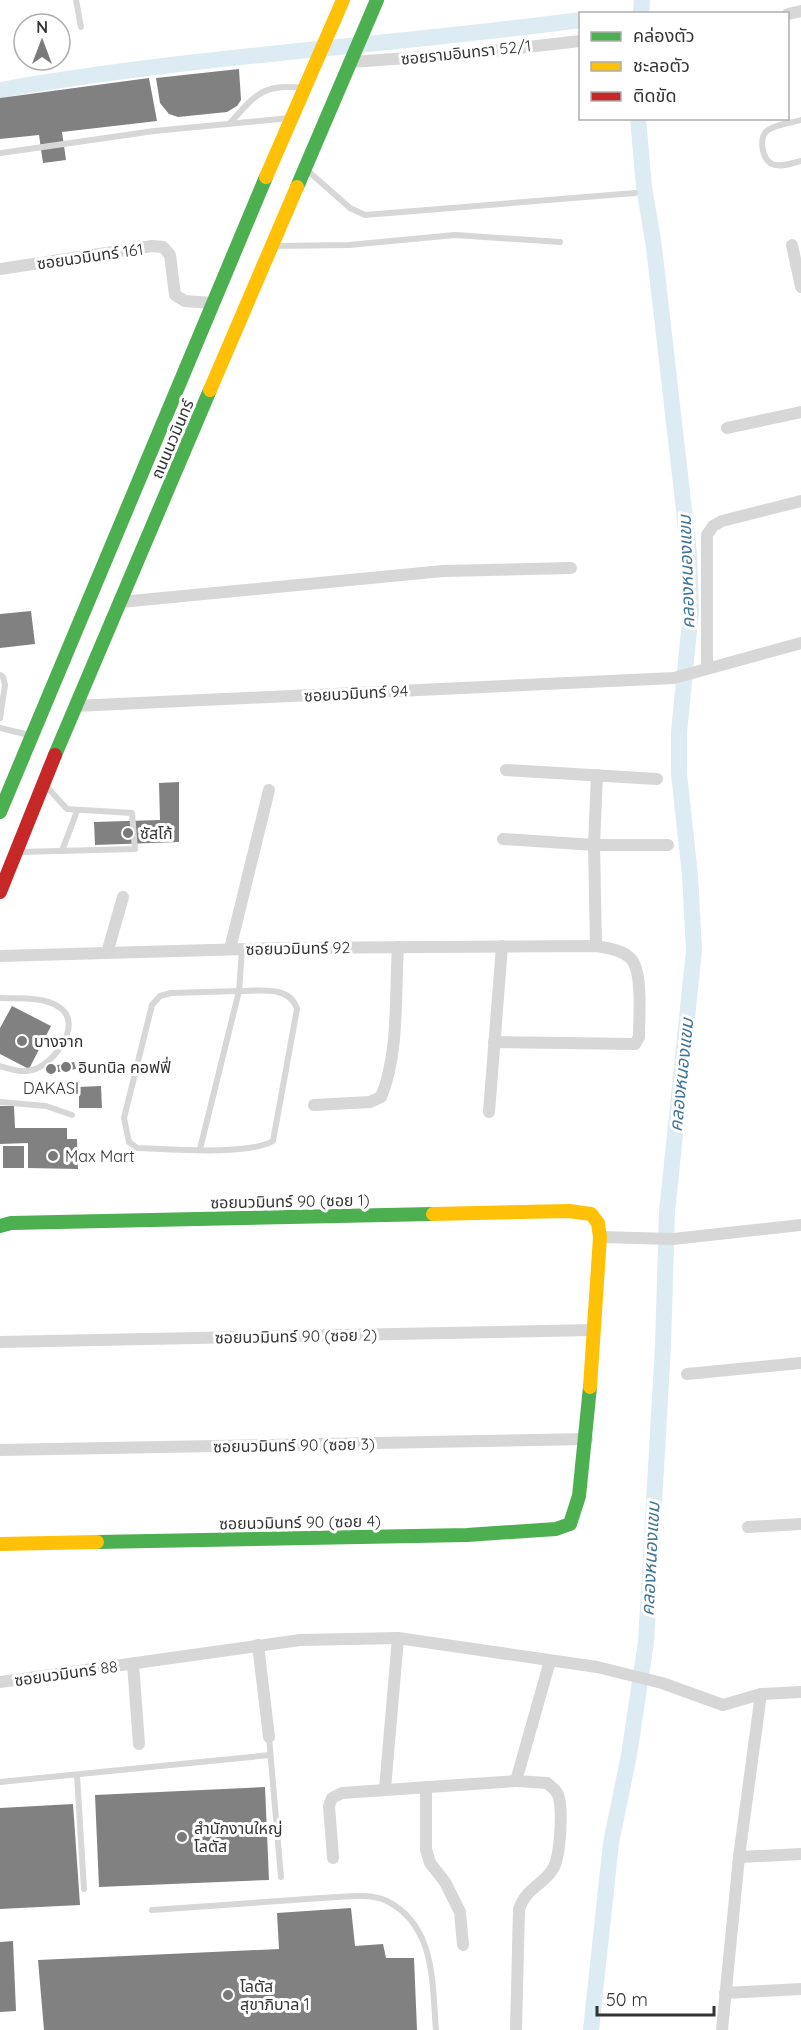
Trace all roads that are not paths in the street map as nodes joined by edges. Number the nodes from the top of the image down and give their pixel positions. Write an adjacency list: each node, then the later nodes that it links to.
1 (76, 0): 4 (lane)
2 (343, 0): 7 (main road, ถนนนวมินทร์)
3 (377, 0): 6 (main road, ถนนนวมินทร์)
4 (81, 27)
5 (579, 41): 6 (street, ซอยรามอินทรา 52/1)
6 (351, 62): 13 (main road, ถนนนวมินทร์)
7 (306, 88): 8 (main road, ถนนนวมินทร์); 10 (lane)
8 (293, 117): 10 (lane); 20 (main road, ถนนนวมินทร์)
9 (801, 120): 12 (lane)
10 (231, 122): 11 (lane)
11 (1, 153)
12 (801, 161)
13 (305, 168): 14 (lane); 17 (main road, ถนนนวมินทร์)
14 (635, 193)
15 (560, 242): 17 (lane)
16 (792, 245): 19 (street)
17 (272, 246): 25 (main road, ถนนนวมินทร์)
18 (0, 269): 20 (street, ซอยนวมินทร์ 161)
19 (801, 285)
20 (212, 303): 29 (main road, ถนนนวมินทร์)
21 (801, 412): 22 (street)
22 (727, 428)
23 (801, 501): 27 (street)
24 (571, 568): 25 (street)
25 (121, 602): 30 (main road, ถนนนวมินทร์)
26 (801, 643): 27 (street, ซอยนวมินทร์ 94)
27 (704, 669): 30 (street, ซอยนวมินทร์ 94)
28 (0, 675): 31 (lane)
29 (48, 694): 30 (main road); 33 (main road, ถนนนวมินทร์)
30 (75, 706): 37 (main road, ถนนนวมินทร์)
31 (0, 718)
32 (0, 728): 33 (lane)
33 (31, 736): 40 (main road, ถนนนวมินทร์)
34 (506, 770): 35 (street)
35 (597, 775): 36 (street); 42 (street)
36 (657, 779)
37 (44, 783): 39 (lane); 45 (main road, ถนนนวมินทร์)
38 (269, 790): 51 (street)
39 (77, 811): 44 (lane); 44 (lane)
40 (0, 812)
41 (503, 839): 42 (street)
42 (594, 845): 43 (street); 48 (street)
43 (668, 845)
44 (62, 851): 45 (lane)
45 (16, 852): 46 (main road, ถนนนวมินทร์)
46 (0, 892)
47 (123, 897): 52 (street)
48 (596, 945): 49 (street, ซอยนวมินทร์ 92); 56 (street, ซอยนวมินทร์ 92)
49 (502, 946): 50 (street, ซอยนวมินทร์ 92); 56 (street)
50 (398, 947): 51 (street, ซอยนวมินทร์ 92); 59 (street)
51 (236, 949): 52 (street, ซอยนวมินทร์ 92); 54 (lane)
52 (107, 953): 53 (street, ซอยนวมินทร์ 92)
53 (0, 956)
54 (239, 991): 62 (lane); 62 (lane); 62 (lane)
55 (0, 998): 57 (lane)
56 (494, 1042): 60 (street)
57 (0, 1066)
58 (0, 1102): 61 (lane)
59 (314, 1105)
60 (489, 1112)
61 (72, 1114)
62 (201, 1149)
63 (6, 1225): 65 (main road, ซอยนวมินทร์ 90 (ซอย 1))
64 (801, 1225): 65 (street)
65 (600, 1237): 66 (main road)
66 (592, 1330): 67 (street, ซอยนวมินทร์ 90 (ซอย 2)); 70 (main road)
67 (0, 1342)
68 (801, 1363): 69 (street)
69 (687, 1374)
70 (587, 1439): 71 (street, ซอยนวมินทร์ 90 (ซอย 3)); 74 (main road, ซอยนวมินทร์ 90 (ซอย 4))
71 (0, 1450)
72 (801, 1524): 73 (street)
73 (748, 1527)
74 (0, 1544)
75 (398, 1638): 76 (street, ซอยนวมินทร์ 88); 77 (street, ซอยนวมินทร์ 88); 89 (street)
76 (258, 1645): 78 (street, ซอยนวมินทร์ 88); 82 (street)
77 (550, 1661): 81 (street, ซอยนวมินทร์ 88); 86 (street)
78 (133, 1664): 79 (street, ซอยนวมินทร์ 88); 83 (street)
79 (0, 1682)
80 (801, 1692): 81 (street, ซอยนวมินทร์ 88)
81 (761, 1694): 91 (street)
82 (269, 1737): 84 (lane)
83 (139, 1744)
84 (270, 1755): 85 (lane); 93 (lane)
85 (77, 1775): 87 (lane); 94 (lane)
86 (516, 1781): 88 (street); 100 (street)
87 (0, 1782)
88 (426, 1787): 89 (street); 96 (street)
89 (386, 1789): 92 (street)
90 (801, 1854): 91 (street)
91 (739, 1857): 98 (street)
92 (333, 1858)
93 (280, 1877)
94 (84, 1888)
95 (152, 1910): 99 (lane)
96 (463, 1945)
97 (801, 1989): 98 (street)
98 (725, 1993): 101 (street)
99 (436, 2030)
100 (516, 2030)
101 (722, 2030)

